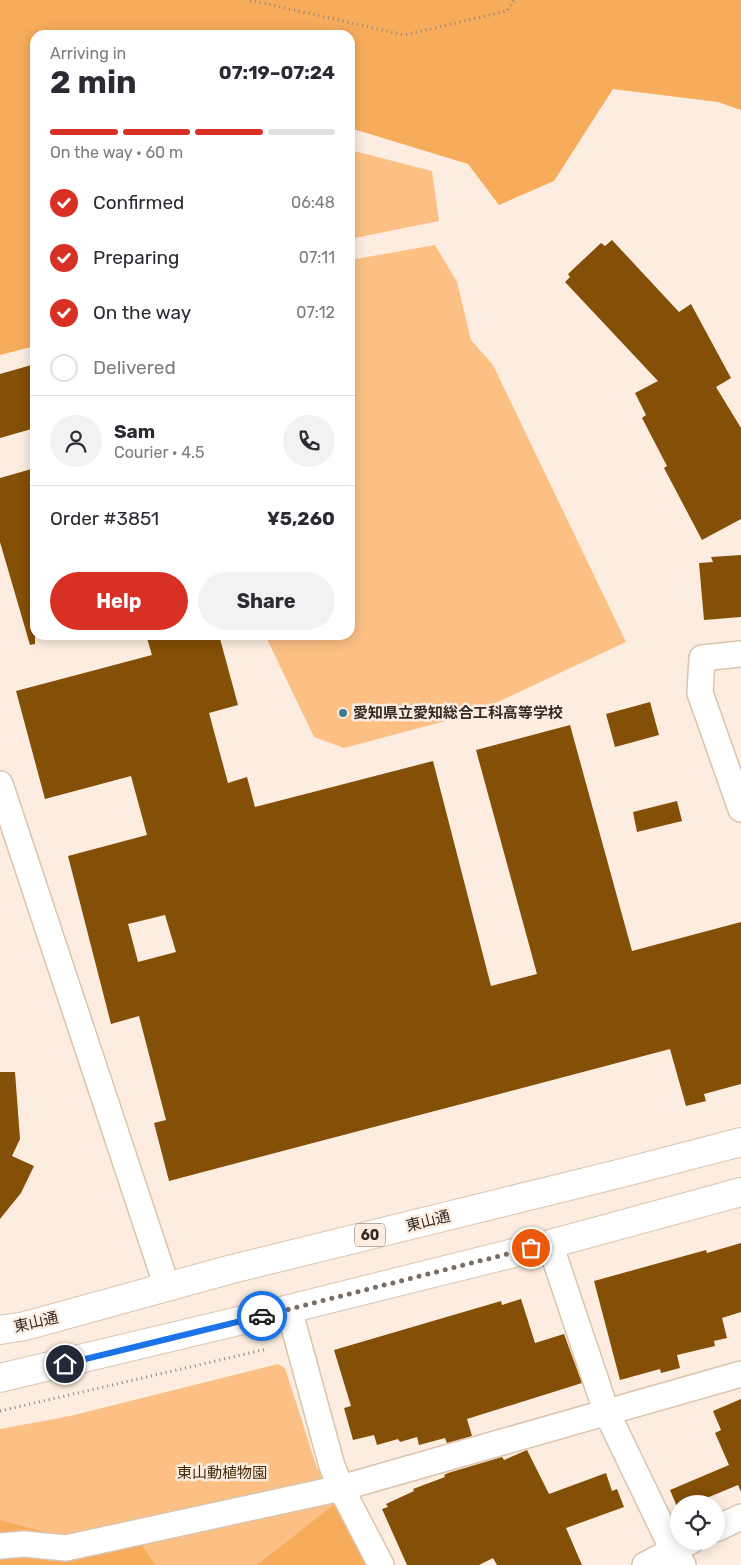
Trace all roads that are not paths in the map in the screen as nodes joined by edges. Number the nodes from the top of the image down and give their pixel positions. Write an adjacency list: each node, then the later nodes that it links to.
1 (741, 654): 3 (street)
2 (0, 784): 7 (street)
3 (741, 808)
4 (741, 1142): 7 (main road, 東山通 / 60)
5 (741, 1192): 6 (main road)
6 (550, 1244): 8 (main road); 12 (street)
7 (167, 1287): 9 (main road, 東山通 / 60)
8 (289, 1310): 11 (main road); 13 (street)
9 (0, 1330)
10 (741, 1374): 12 (street)
11 (0, 1378)
12 (606, 1411): 13 (street); 17 (street)
13 (341, 1488): 16 (street); 18 (street)
14 (741, 1517): 15 (street)
15 (725, 1525)
16 (0, 1546)
17 (682, 1552): 19 (street)
18 (381, 1565)
19 (645, 1565)

